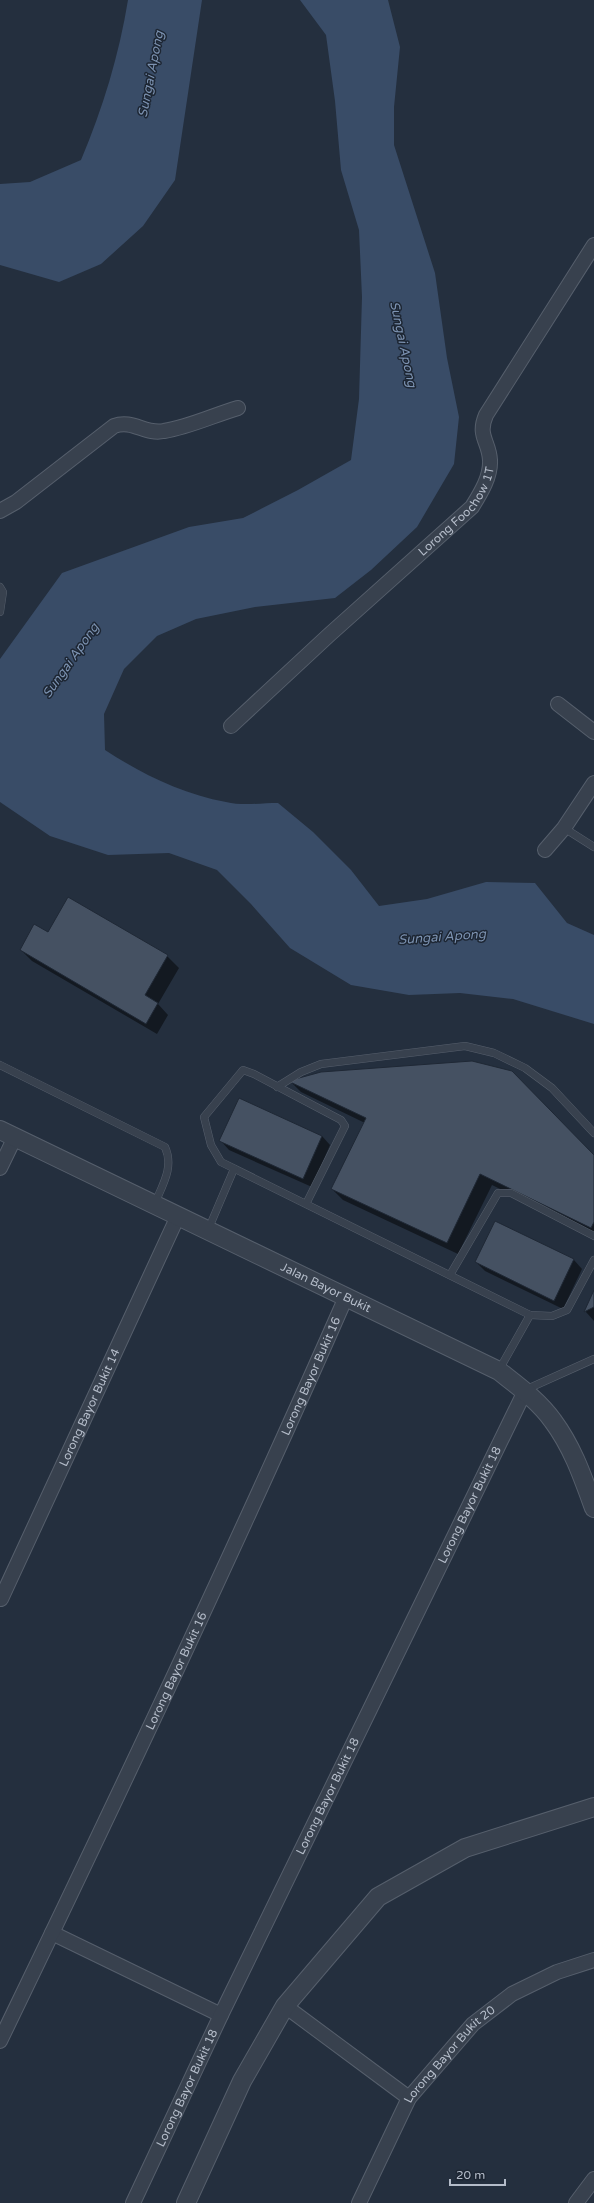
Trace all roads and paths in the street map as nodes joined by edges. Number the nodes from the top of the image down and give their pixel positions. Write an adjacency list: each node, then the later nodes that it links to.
1 (594, 245): 7 (street, Lorong Foochow 1T)
2 (238, 408): 3 (street)
3 (0, 510)
4 (0, 587): 5 (lane)
5 (0, 612)
6 (558, 704): 8 (street)
7 (232, 726)
8 (594, 732)
9 (594, 783): 10 (street)
10 (564, 828): 11 (lane); 12 (street)
11 (594, 847)
12 (545, 850)
13 (0, 1065): 19 (lane)
14 (277, 1087): 16 (lane); 18 (lane); 20 (lane)
15 (7, 1133): 17 (street); 19 (street, Jalan Bayor Bukit)
16 (594, 1133)
17 (0, 1168)
18 (234, 1169): 20 (lane); 22 (lane)
19 (155, 1203): 21 (street, Jalan Bayor Bukit)
20 (306, 1204): 25 (lane)
21 (178, 1216): 22 (street, Jalan Bayor Bukit); 33 (street, Lorong Bayor Bukit 14)
22 (208, 1230): 26 (street, Jalan Bayor Bukit)
23 (594, 1236): 25 (lane)
24 (594, 1260): 27 (lane)
25 (450, 1275): 27 (lane)
26 (346, 1298): 29 (street, Jalan Bayor Bukit); 35 (street, Lorong Bayor Bukit 16)
27 (530, 1314): 29 (lane)
28 (594, 1359): 30 (lane)
29 (499, 1371): 30 (street, Jalan Bayor Bukit)
30 (525, 1391): 31 (street, Jalan Bayor Bukit); 38 (street, Lorong Bayor Bukit 18)
31 (589, 1477): 32 (street, Jalan Bayor Bukit)
32 (594, 1508)
33 (1, 1599)
34 (594, 1806): 37 (street)
35 (52, 1933): 38 (street); 39 (street, Lorong Bayor Bukit 16)
36 (594, 1960): 40 (street, Lorong Bayor Bukit 20)
37 (285, 2006): 40 (street); 43 (street)
38 (221, 2015): 42 (street, Lorong Bayor Bukit 18)
39 (0, 2041)
40 (409, 2098): 44 (street, Lorong Bayor Bukit 20)
41 (594, 2179): 45 (street)
42 (133, 2203)
43 (186, 2203)
44 (359, 2203)
45 (576, 2203)

